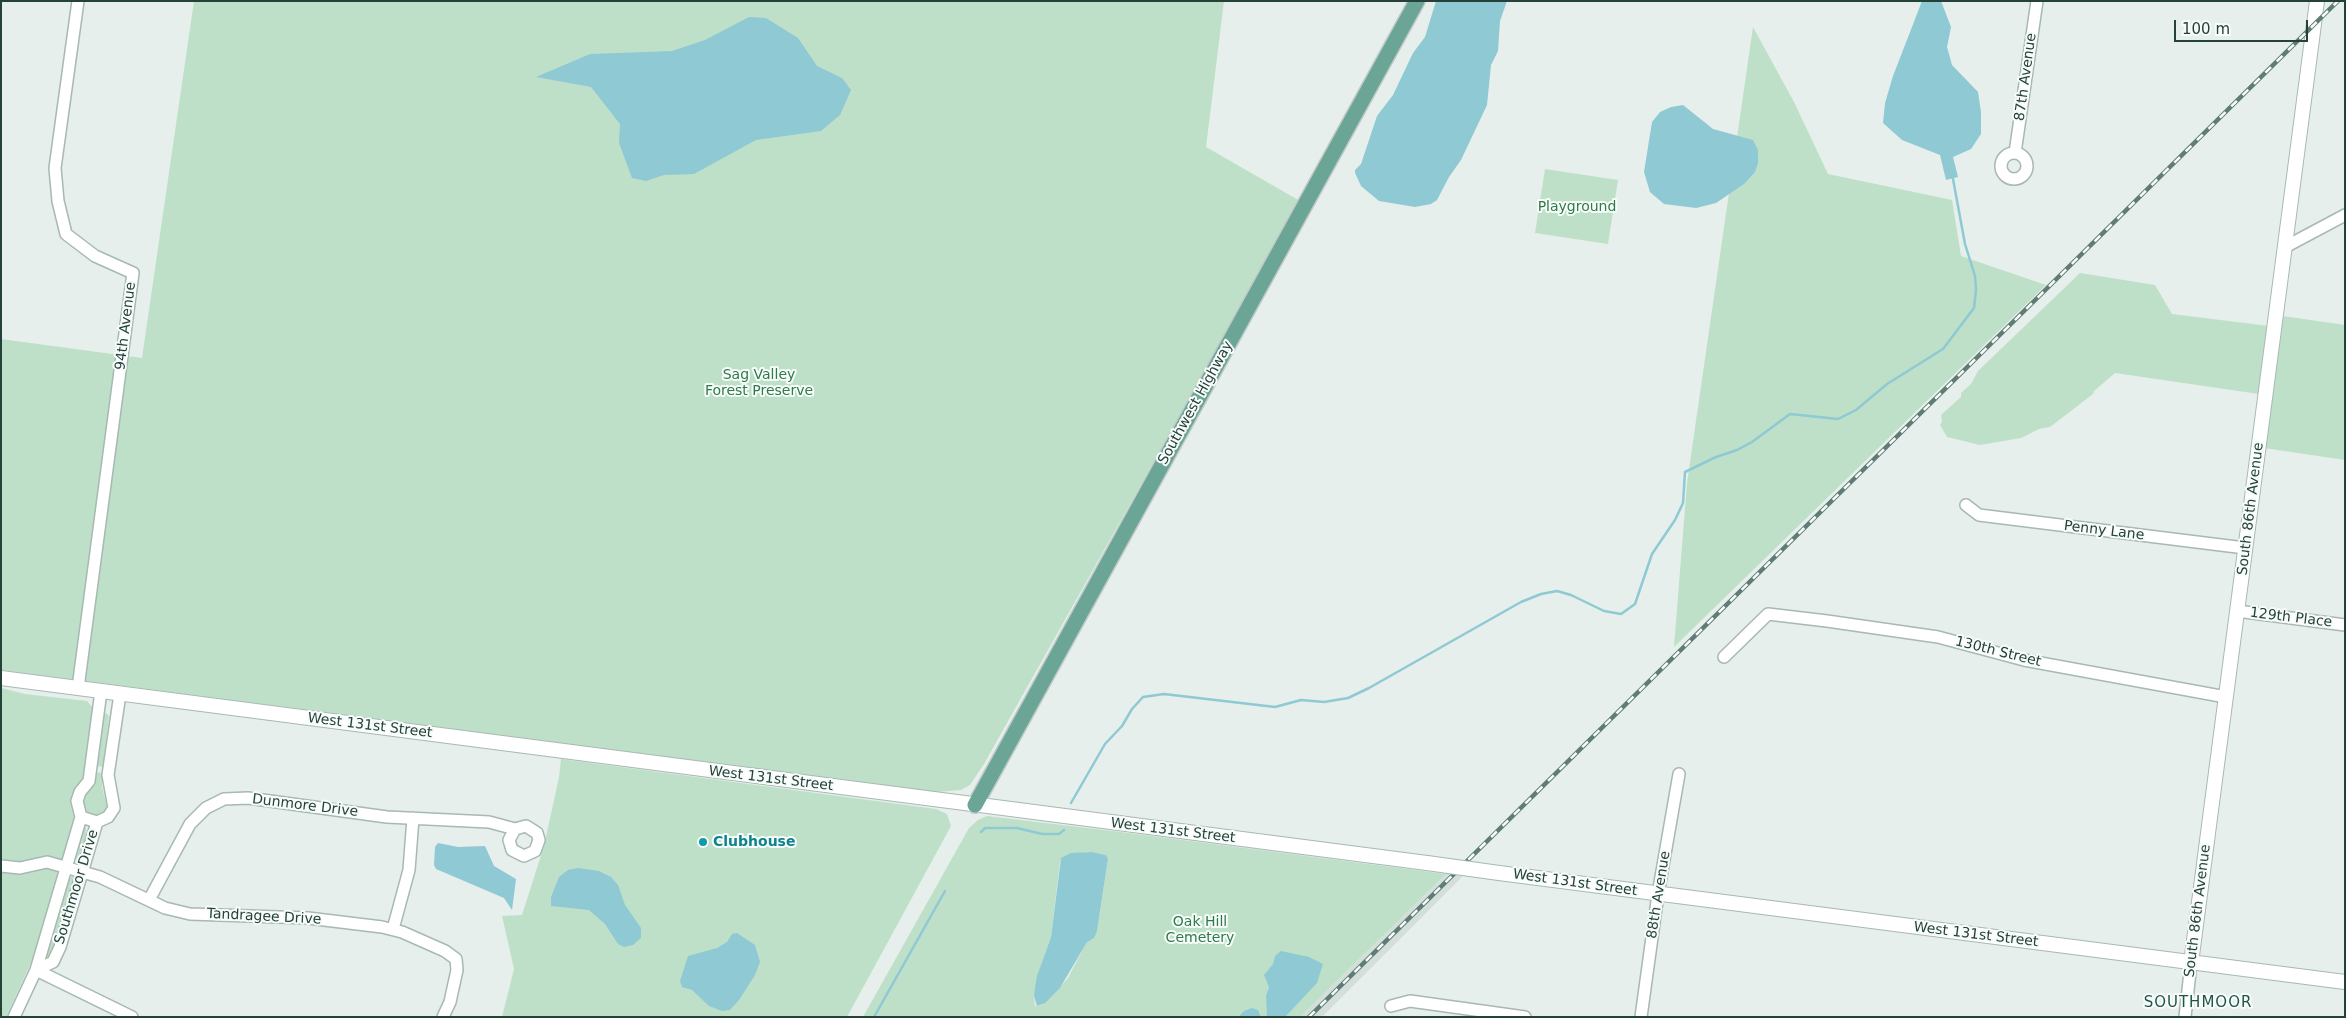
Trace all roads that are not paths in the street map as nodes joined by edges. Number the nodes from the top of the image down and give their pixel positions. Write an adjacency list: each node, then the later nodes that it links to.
1 (78, 1): 14 (street, 94th Avenue)
2 (1417, 1): 19 (main road, Southwest Highway)
3 (2038, 1): 5 (street, 87th Avenue)
4 (2317, 1): 7 (street, South 86th Avenue)
5 (2015, 153)
6 (2345, 215): 7 (street)
7 (2285, 246): 9 (street, South 86th Avenue)
8 (1966, 505): 9 (street, Penny Lane)
9 (2245, 548): 10 (street, South 86th Avenue)
10 (2237, 611): 11 (street, 129th Place); 17 (street, South 86th Avenue)
11 (2345, 625)
12 (1724, 657): 17 (street, 130th Street)
13 (1, 678): 14 (street, West 131st Street)
14 (78, 688): 15 (street, West 131st Street)
15 (102, 691): 16 (street, West 131st Street); 20 (street, Southmoor Drive)
16 (120, 694): 19 (street, West 131st Street); 22 (street, Southmoor Drive)
17 (2226, 697): 30 (street, South 86th Avenue)
18 (1680, 774): 27 (street, 88th Avenue)
19 (975, 805): 27 (street, West 131st Street, bridge)
20 (81, 817): 22 (street, Southmoor Drive); 25 (street, Southmoor Drive)
21 (413, 818): 23 (street, Dunmore Drive); 28 (street, Dunmore Drive); 29 (street)
22 (97, 822): 26 (street, Southmoor Drive)
23 (515, 829)
24 (1, 866): 25 (street, Tandragee Drive)
25 (66, 868): 26 (street, Tandragee Drive); 31 (street, Southmoor Drive)
26 (82, 872): 28 (street, Tandragee Drive); 31 (street, Southmoor Drive)
27 (1658, 894): 30 (street, West 131st Street); 38 (street, 88th Avenue)
28 (149, 900): 29 (street, Tandragee Drive)
29 (393, 929): 36 (street, Tandragee Drive)
30 (2191, 964): 32 (street, West 131st Street); 39 (street, South 86th Avenue)
31 (36, 970): 34 (street, Southmoor Drive); 35 (street)
32 (2345, 982)
33 (1390, 1006): 37 (street)
34 (14, 1017)
35 (132, 1017)
36 (443, 1017)
37 (1525, 1017)
38 (1641, 1017)
39 (2185, 1017)

